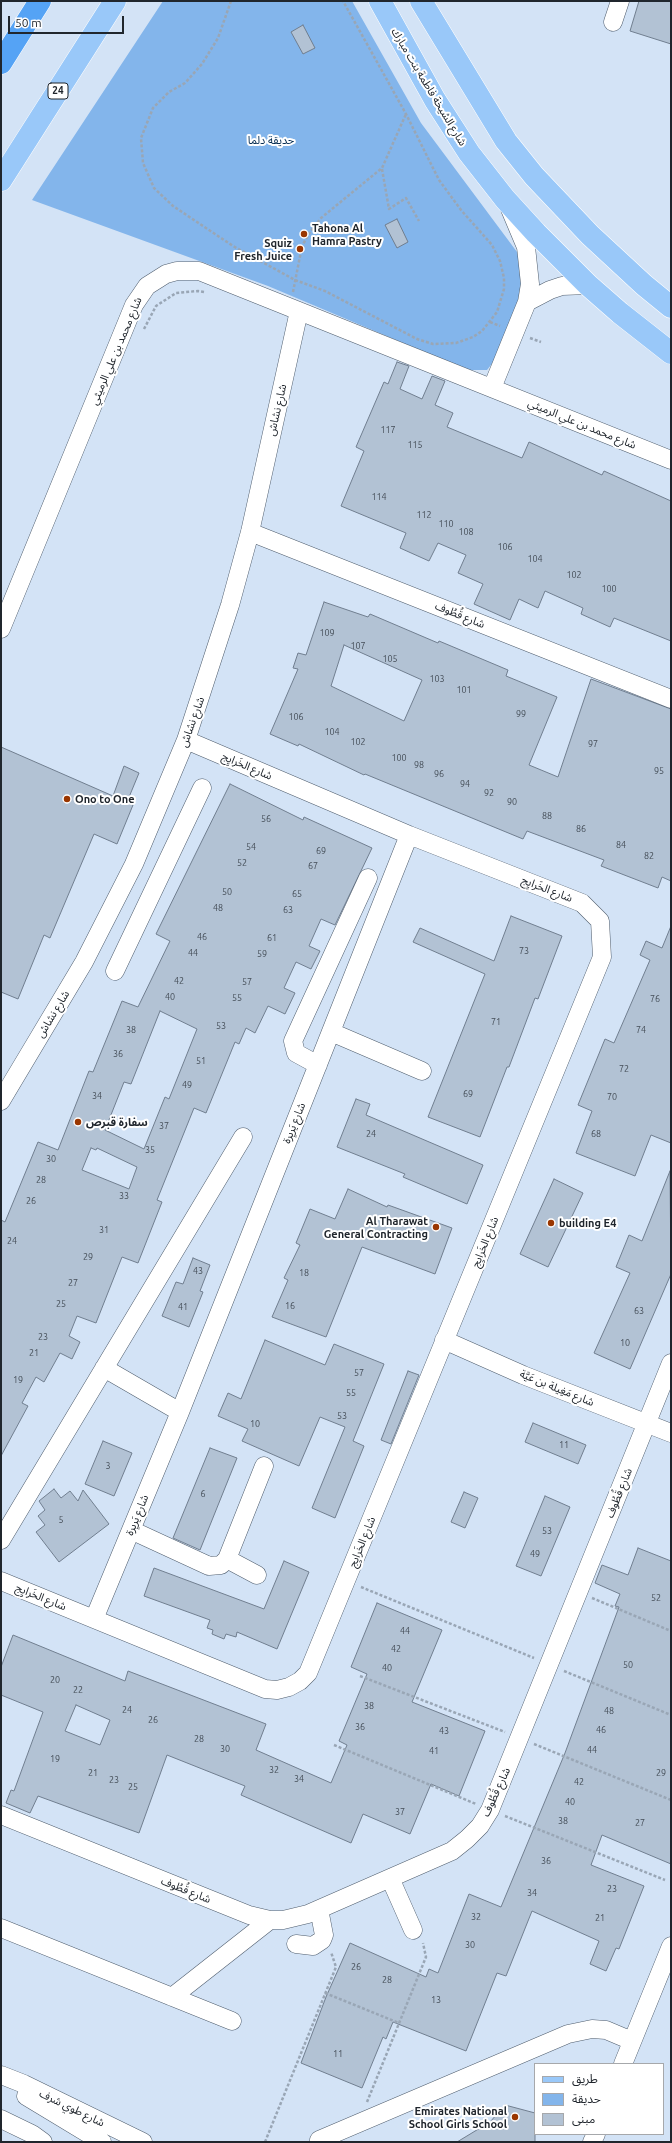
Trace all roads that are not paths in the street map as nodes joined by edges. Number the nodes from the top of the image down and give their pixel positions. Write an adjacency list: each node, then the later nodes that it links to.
1 (40, 1): 7 (highway)
2 (115, 1): 8 (main road, 24)
3 (380, 1): 9 (main road, شارع الشيخة فاطمة بنت مبارك)
4 (421, 1): 12 (main road)
5 (620, 1): 6 (street)
6 (613, 22)
7 (1, 63)
8 (1, 180)
9 (505, 198): 10 (main road, شارع الشيخة فاطمة بنت مبارك); 11 (street)
10 (588, 285): 11 (street); 14 (main road, شارع الشيخة فاطمة بنت مبارك)
11 (527, 302): 15 (street)
12 (671, 307)
13 (294, 310): 15 (street, شارع محمد بن علي الرميثي); 17 (street, شارع نشاش); 18 (street, شارع محمد بن علي الرميثي)
14 (671, 353)
15 (492, 388): 16 (street, شارع محمد بن علي الرميثي)
16 (671, 460)
17 (250, 532): 19 (street, شارع قُطُوف); 20 (street, شارع نشاش)
18 (1, 628)
19 (671, 699)
20 (186, 740): 22 (street, شارع الخَرايِج); 23 (street, شارع نشاش)
21 (202, 788): 24 (street)
22 (409, 835): 27 (street, شارع يَريِرة); 34 (street, شارع الخَرايِج)
23 (134, 864): 24 (street); 32 (street, شارع نشاش)
24 (160, 877): 28 (street)
25 (368, 878): 26 (street)
26 (343, 932): 27 (street); 30 (street)
27 (364, 948): 29 (street, شارع يَريِرة)
28 (115, 972)
29 (331, 1032): 30 (street, شارع يَريِرة); 31 (street)
30 (318, 1065): 37 (street, شارع يَريِرة)
31 (422, 1071)
32 (1, 1101)
33 (243, 1137): 36 (street)
34 (444, 1340): 38 (street, شارع مَغِيلة بن عَيَّة); 46 (street, شارع الخَرايِج)
35 (671, 1363): 38 (street, شارع قُطُوف)
36 (104, 1368): 37 (street); 42 (street)
37 (180, 1412): 41 (street, شارع يَريِرة)
38 (647, 1423): 39 (street, شارع مَغِيلة بن عَيَّة); 48 (street, شارع قُطُوف)
39 (671, 1433)
40 (264, 1466): 43 (street)
41 (131, 1530): 43 (street); 46 (street, شارع يَريِرة)
42 (1, 1540)
43 (227, 1559): 44 (street)
44 (257, 1575)
45 (1, 1581): 46 (street, شارع الخَرايِج)
46 (94, 1619)
47 (1, 1815): 50 (street, شارع قُطُوف)
48 (390, 1878): 49 (street, شارع قُطُوف); 52 (street)
49 (319, 1909): 50 (street, شارع قُطُوف); 53 (street)
50 (270, 1920): 55 (street)
51 (1, 1928): 55 (street)
52 (413, 1930)
53 (296, 1944)
54 (671, 1946): 57 (street)
55 (172, 1997): 56 (street)
56 (232, 2022)
57 (632, 2042): 58 (street); 62 (street)
58 (623, 2063)
59 (1, 2075): 65 (street, شارع طوي شرف)
60 (1, 2081): 64 (street, شارع طوي شرف)
61 (1, 2119): 63 (street)
62 (319, 2140)
63 (43, 2142)
64 (102, 2142)
65 (143, 2142)

